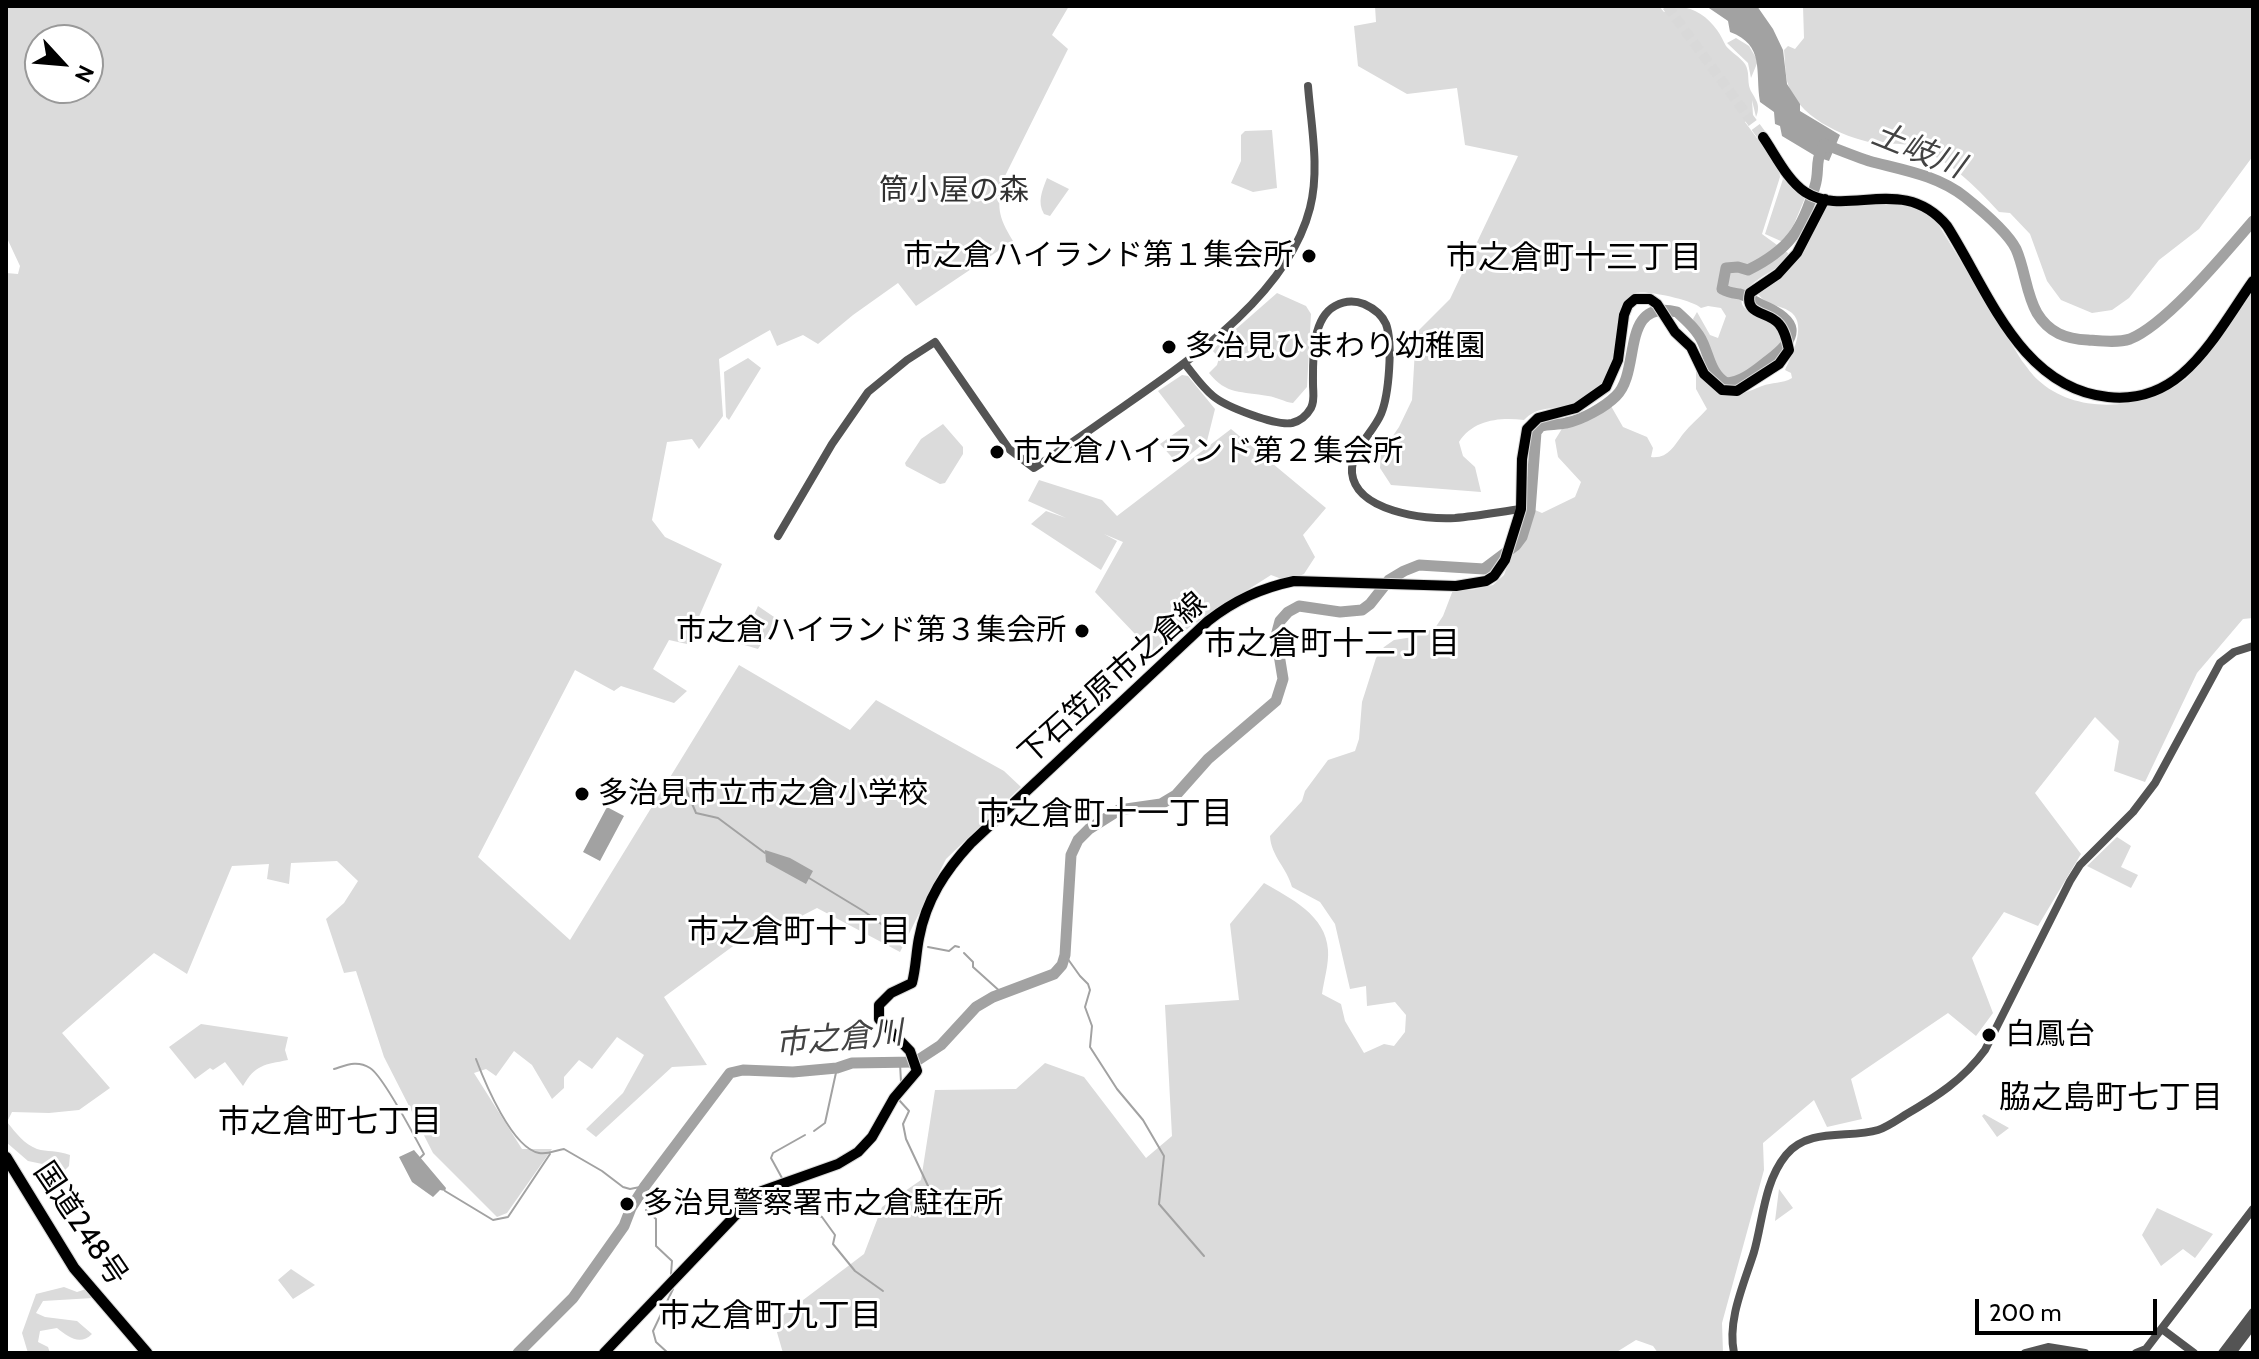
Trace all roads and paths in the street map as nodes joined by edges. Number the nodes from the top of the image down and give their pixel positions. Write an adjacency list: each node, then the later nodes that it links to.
1 (1308, 86): 5 (street)
2 (1763, 137): 3 (main road)
3 (1821, 198): 4 (main road); 6 (main road, 下石笠原市之倉線)
4 (2253, 281)
5 (1185, 364): 6 (street); 7 (street)
6 (1521, 509): 15 (main road, 下石笠原市之倉線)
7 (778, 536)
8 (2253, 646): 16 (street)
9 (6, 1157): 14 (highway, 国道248号)
10 (2253, 1209): 13 (street)
11 (2253, 1312): 21 (street)
12 (2253, 1325): 22 (street)
13 (2162, 1329): 19 (street); 20 (street)
14 (147, 1353)
15 (604, 1353)
16 (1734, 1353)
17 (2025, 1353): 18 (street)
18 (2085, 1353)
19 (2136, 1353)
20 (2194, 1353)
21 (2222, 1353)
22 (2232, 1353)

